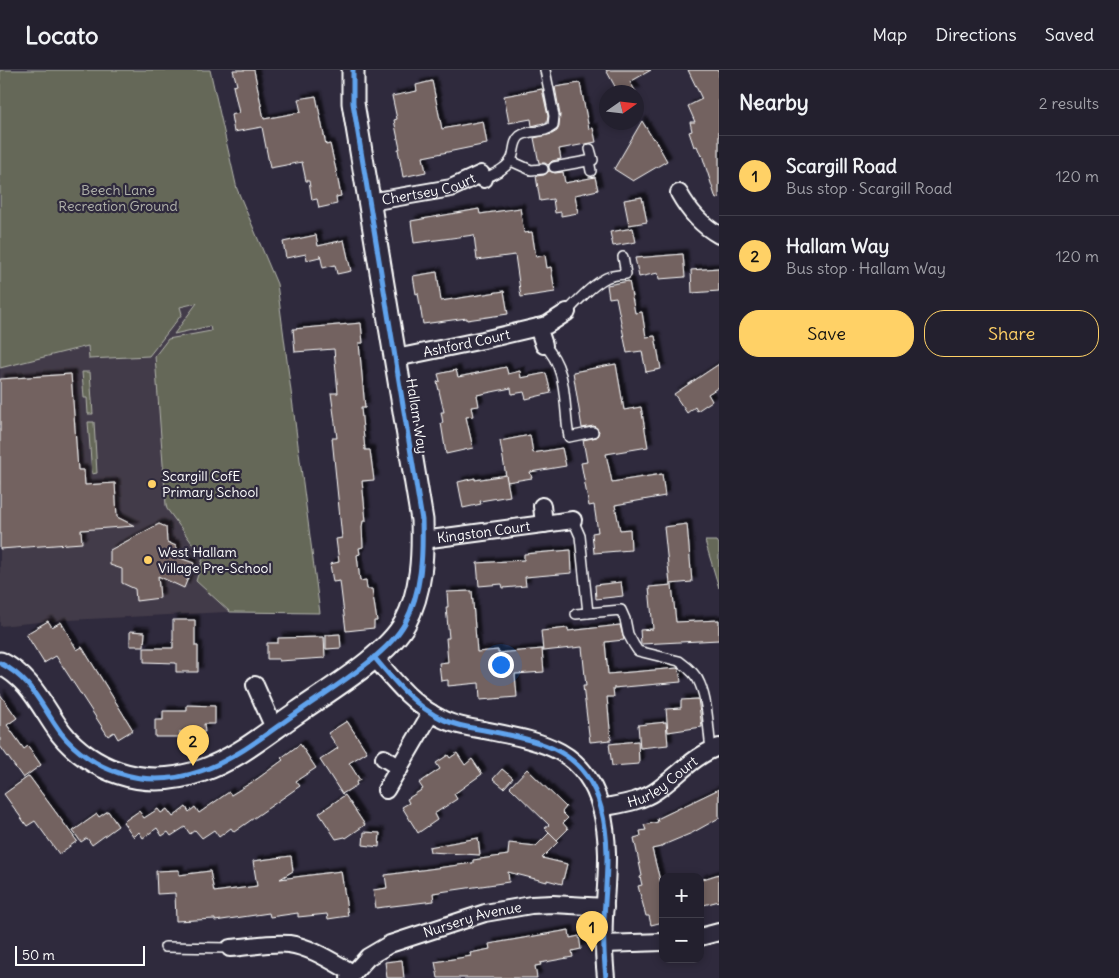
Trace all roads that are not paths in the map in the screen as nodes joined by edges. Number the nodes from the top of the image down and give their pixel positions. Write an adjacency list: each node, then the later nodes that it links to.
1 (353, 70): 10 (street, Hallam Way)
2 (546, 70): 4 (lane)
3 (590, 149): 5 (lane)
4 (511, 161): 7 (lane); 9 (lane)
5 (589, 161): 6 (lane); 8 (lane)
6 (554, 167)
7 (543, 169)
8 (591, 171)
9 (484, 180): 10 (street, Chertsey Court)
10 (370, 202): 17 (street, Hallam Way)
11 (680, 205): 12 (street)
12 (719, 235)
13 (623, 257): 14 (lane)
14 (567, 312): 15 (street, Ashford Court)
15 (538, 328): 16 (street); 17 (street, Ashford Court)
16 (544, 345): 18 (lane)
17 (396, 358): 22 (street, Hallam Way)
18 (593, 432)
19 (542, 506): 21 (street, Kingston Court)
20 (573, 520): 21 (street, Kingston Court); 23 (lane)
21 (544, 524): 22 (street, Kingston Court)
22 (423, 540): 25 (street, Hallam Way)
23 (588, 613): 24 (lane); 30 (lane)
24 (576, 614)
25 (374, 658): 28 (street); 29 (street, Hallam Way)
26 (0, 663): 29 (street, Hallam Way)
27 (255, 685): 29 (street)
28 (431, 713): 32 (street); 34 (street)
29 (274, 728)
30 (715, 748): 34 (street, Hurley Court)
31 (384, 758): 32 (street)
32 (400, 768): 33 (street)
33 (386, 790)
34 (601, 808): 35 (street)
35 (605, 907): 39 (street); 42 (street, Nursery Avenue)
36 (719, 932): 37 (street)
37 (704, 936)
38 (659, 942): 39 (street)
39 (604, 944): 43 (street)
40 (165, 946): 41 (lane)
41 (240, 952): 42 (street, Nursery Avenue)
42 (351, 976)
43 (606, 978)

